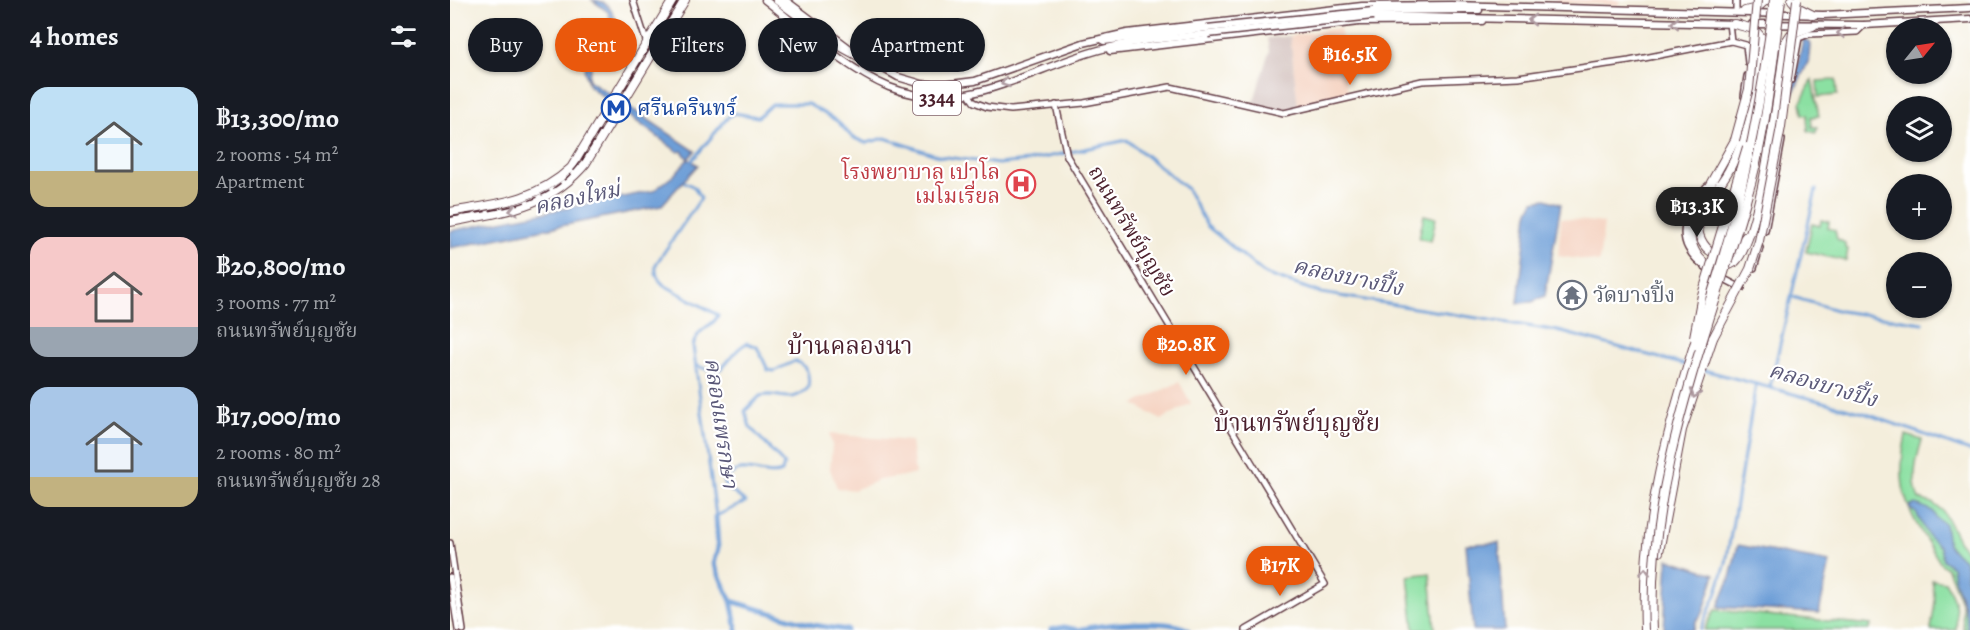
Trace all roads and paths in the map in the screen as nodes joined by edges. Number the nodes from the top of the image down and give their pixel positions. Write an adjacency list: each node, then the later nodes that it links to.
1 (633, 0): 30 (street)
2 (673, 0): 30 (highway)
3 (678, 0): 36 (highway)
4 (685, 0): 38 (highway)
5 (765, 0): 40 (main road, 3344)
6 (777, 0): 32 (highway)
7 (785, 0): 31 (main road, 3344)
8 (1736, 0): 18 (street)
9 (1757, 0): 44 (highway, bridge)
10 (1766, 0): 18 (highway)
11 (1774, 0): 48 (highway, bridge)
12 (1784, 0): 44 (highway, bridge); 50 (highway, bridge)
13 (1792, 0): 20 (highway)
14 (1797, 0): 47 (highway, bridge)
15 (1970, 8): 20 (main road, 3344)
16 (1509, 9): 17 (main road, 3344); 18 (main road, 3344); 19 (main road, 3344)
17 (1307, 11): 21 (main road, 3344); 25 (main road)
18 (1740, 11): 20 (main road, 3344)
19 (1373, 13): 23 (main road, 3344); 27 (main road, 3344, bridge)
20 (1813, 15)
21 (1266, 16): 28 (main road); 33 (main road, 3344)
22 (1970, 19): 26 (main road, 3344, one-way to 26)
23 (1509, 20): 24 (main road, 3344, one-way to 23); 25 (main road, 3344)
24 (1732, 24): 26 (main road, 3344); 29 (street); 37 (highway)
25 (1310, 27): 28 (main road, 3344)
26 (1814, 30): 39 (street); 41 (highway)
27 (1207, 31): 33 (main road, 3344); 34 (main road, 3344)
28 (1269, 32): 34 (main road, 3344)
29 (1731, 41): 39 (street); 42 (street)
30 (647, 44): 36 (highway)
31 (850, 49)
32 (850, 50)
33 (1057, 53): 35 (main road, 3344)
34 (1060, 63): 40 (main road, 3344, one-way to 40)
35 (889, 72)
36 (626, 78): 38 (highway)
37 (1756, 86): 44 (highway); 48 (highway, bridge)
38 (624, 91): 43 (highway)
39 (1789, 93): 41 (street)
40 (969, 95): 42 (street)
41 (1778, 98): 44 (highway)
42 (1056, 105): 54 (street, ถนนทรัพย์บุญชัย)
43 (610, 114): 45 (highway); 46 (highway, one-way to 46)
44 (1770, 128): 47 (highway, bridge)
45 (450, 212)
46 (450, 222)
47 (1713, 338): 50 (highway, one-way to 50, bridge)
48 (1694, 345): 55 (highway, one-way to 48)
49 (450, 543): 53 (street)
50 (1654, 571): 56 (highway, bridge)
51 (450, 577): 52 (street)
52 (458, 630)
53 (463, 630)
54 (1246, 630)
55 (1645, 630)
56 (1653, 630)

